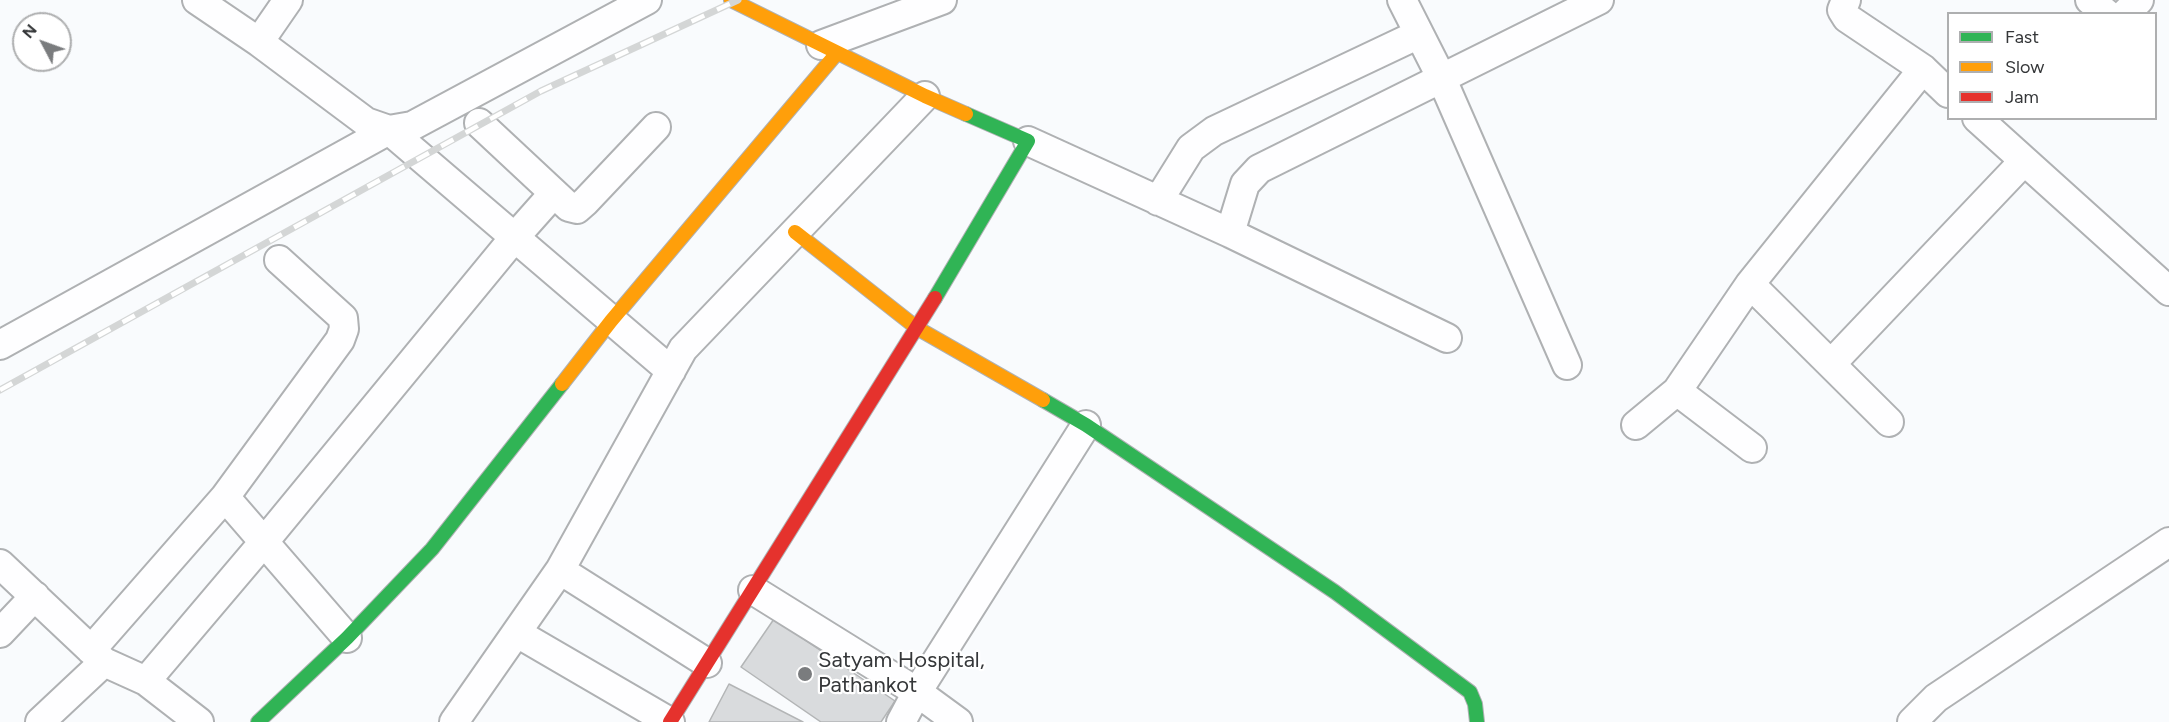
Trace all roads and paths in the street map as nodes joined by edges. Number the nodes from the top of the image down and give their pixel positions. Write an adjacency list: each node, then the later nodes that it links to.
1 (197, 0): 14 (street)
2 (288, 0): 14 (street)
3 (647, 0): 23 (street)
4 (731, 0): 15 (street)
5 (942, 0): 15 (street)
6 (1402, 0): 13 (street)
7 (1599, 0): 17 (street)
8 (1846, 0): 16 (street)
9 (2090, 0): 11 (street)
10 (2139, 0): 12 (street)
11 (2105, 12)
12 (2127, 12)
13 (1419, 34): 17 (street); 27 (street)
14 (259, 42): 23 (street)
15 (829, 49): 19 (street); 34 (street)
16 (1923, 69): 18 (street); 32 (street)
17 (1441, 77): 29 (street); 39 (street)
18 (1947, 92)
19 (926, 96): 24 (street); 28 (street)
20 (1979, 120): 25 (street)
21 (479, 123): 26 (street)
22 (656, 127): 26 (street)
23 (389, 130): 30 (street); 37 (street)
24 (1028, 141): 27 (street); 35 (street)
25 (2024, 160): 33 (street); 38 (street)
26 (554, 194): 30 (street)
27 (1158, 201): 29 (street)
28 (795, 232): 35 (street); 40 (street)
29 (1230, 233): 36 (street)
30 (514, 238): 34 (street); 48 (street)
31 (279, 260): 46 (street)
32 (1750, 284): 38 (street); 41 (street)
33 (2169, 291)
34 (611, 321): 40 (street); 55 (street)
35 (917, 328): 43 (street); 51 (street)
36 (1448, 338)
37 (0, 345)
38 (1831, 364): 42 (street)
39 (1567, 365)
40 (671, 371): 50 (street)
41 (1677, 391): 44 (street); 45 (street)
42 (1889, 422)
43 (1086, 425): 59 (street); 67 (street)
44 (1636, 425)
45 (1752, 448)
46 (225, 497): 48 (street); 56 (street)
47 (2169, 542): 68 (street)
48 (263, 543): 55 (street); 58 (street)
49 (0, 564): 52 (street)
50 (560, 570): 54 (street); 57 (street)
51 (753, 590): 57 (street); 59 (street)
52 (35, 597): 53 (street); 56 (street)
53 (0, 633)
54 (518, 633): 63 (street); 64 (street)
55 (346, 638): 62 (street)
56 (98, 656): 58 (street); 60 (street)
57 (707, 663): 64 (street)
58 (146, 681): 61 (street)
59 (917, 693): 65 (street); 66 (street)
60 (40, 722)
61 (200, 722)
62 (258, 722)
63 (454, 722)
64 (670, 722)
65 (901, 722)
66 (958, 722)
67 (1477, 722)
68 (1912, 722)

